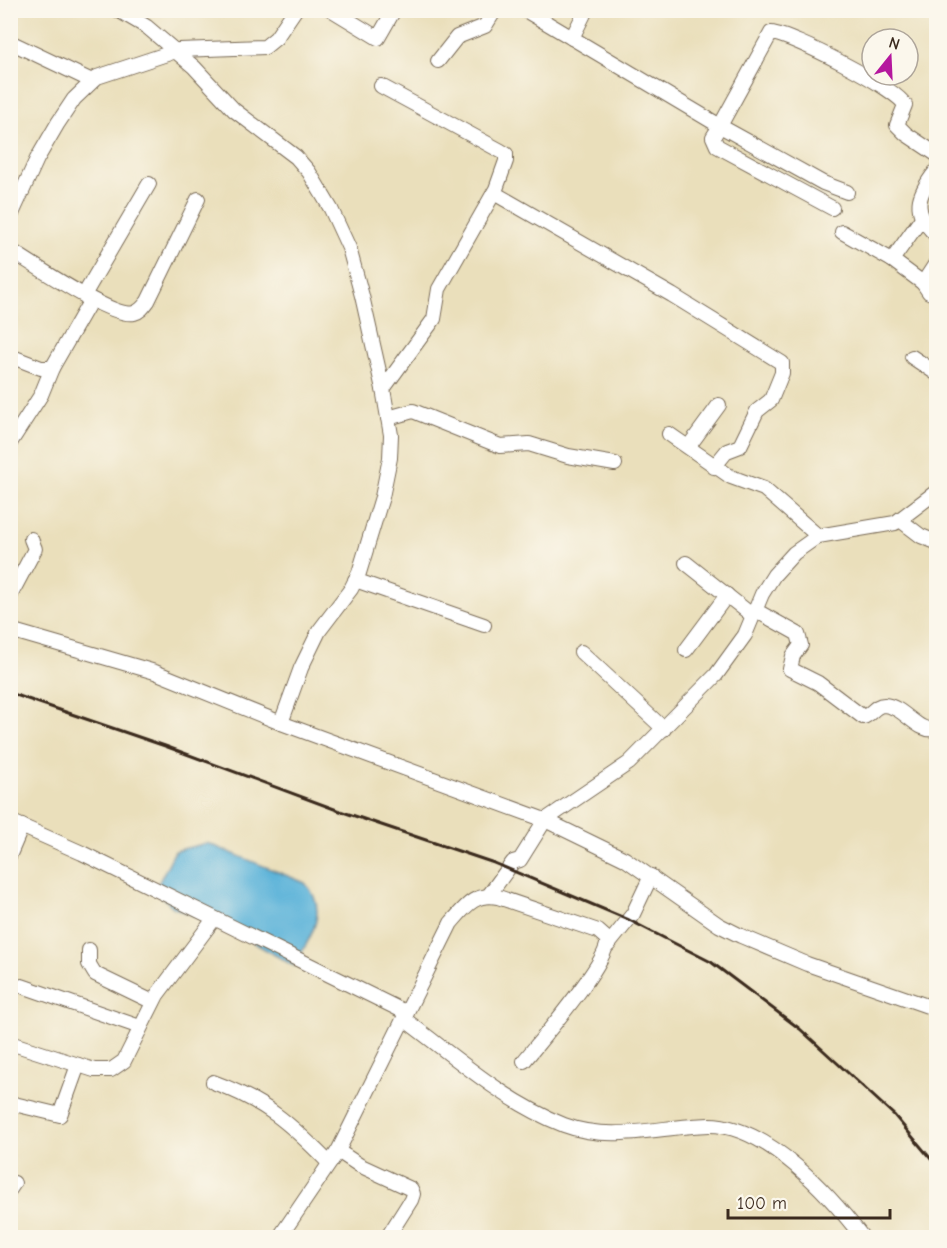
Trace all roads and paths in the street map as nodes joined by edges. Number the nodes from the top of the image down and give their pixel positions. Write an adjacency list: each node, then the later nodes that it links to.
1 (118, 10): 10 (street)
2 (295, 10): 10 (street)
3 (333, 10): 4 (street)
4 (394, 10)
5 (495, 10): 11 (street)
6 (525, 10): 8 (street)
7 (586, 10): 8 (street)
8 (572, 38): 14 (street)
9 (10, 42): 12 (street)
10 (172, 51): 12 (street); 36 (street)
11 (438, 61)
12 (92, 81): 22 (street)
13 (381, 86): 19 (street)
14 (720, 126): 15 (street); 18 (street); 21 (street)
15 (936, 154)
16 (936, 171): 23 (street)
17 (148, 184): 31 (street)
18 (848, 192)
19 (494, 193): 36 (street); 43 (street)
20 (198, 199): 31 (street)
21 (832, 208)
22 (10, 218)
23 (922, 218): 25 (street); 27 (street)
24 (842, 232): 27 (street)
25 (936, 235)
26 (10, 250): 31 (street)
27 (892, 260): 29 (street)
28 (936, 263): 29 (street)
29 (923, 283): 30 (street)
30 (936, 295)
31 (87, 298): 34 (street)
32 (10, 356): 34 (street)
33 (912, 357): 35 (street)
34 (52, 368): 40 (street)
35 (936, 373)
36 (383, 389): 38 (street)
37 (719, 405): 41 (street)
38 (388, 418): 42 (street); 50 (street)
39 (669, 434): 41 (street)
40 (10, 443)
41 (689, 446): 43 (street)
42 (615, 464)
43 (714, 467): 46 (street)
44 (936, 492): 45 (street)
45 (900, 520): 46 (street); 48 (street)
46 (818, 536): 53 (street)
47 (31, 539): 52 (street)
48 (936, 542)
49 (686, 563): 51 (street)
50 (355, 580): 54 (street); 58 (street)
51 (727, 595): 53 (street); 56 (street)
52 (10, 596)
53 (754, 613): 59 (street); 60 (street)
54 (484, 625)
55 (10, 630): 58 (street)
56 (686, 650)
57 (582, 652): 59 (street)
58 (281, 723): 61 (street)
59 (664, 729): 61 (street)
60 (936, 729)
61 (545, 820): 64 (street); 65 (street)
62 (16, 824): 63 (street); 66 (street)
63 (10, 854)
64 (651, 876): 67 (street); 71 (street)
65 (489, 895): 67 (street); 72 (street)
66 (214, 918): 70 (street); 72 (street)
67 (608, 945): 75 (street)
68 (89, 950): 70 (street)
69 (22, 986): 73 (street)
70 (153, 1002): 73 (street)
71 (936, 1009)
72 (406, 1016): 79 (street); 83 (street)
73 (140, 1027): 76 (street)
74 (10, 1043): 76 (street)
75 (524, 1061)
76 (78, 1065): 78 (street)
77 (213, 1082): 80 (street)
78 (10, 1103)
79 (338, 1151): 80 (street); 82 (street)
80 (328, 1163): 81 (street)
81 (279, 1238)
82 (387, 1238)
83 (863, 1238)

